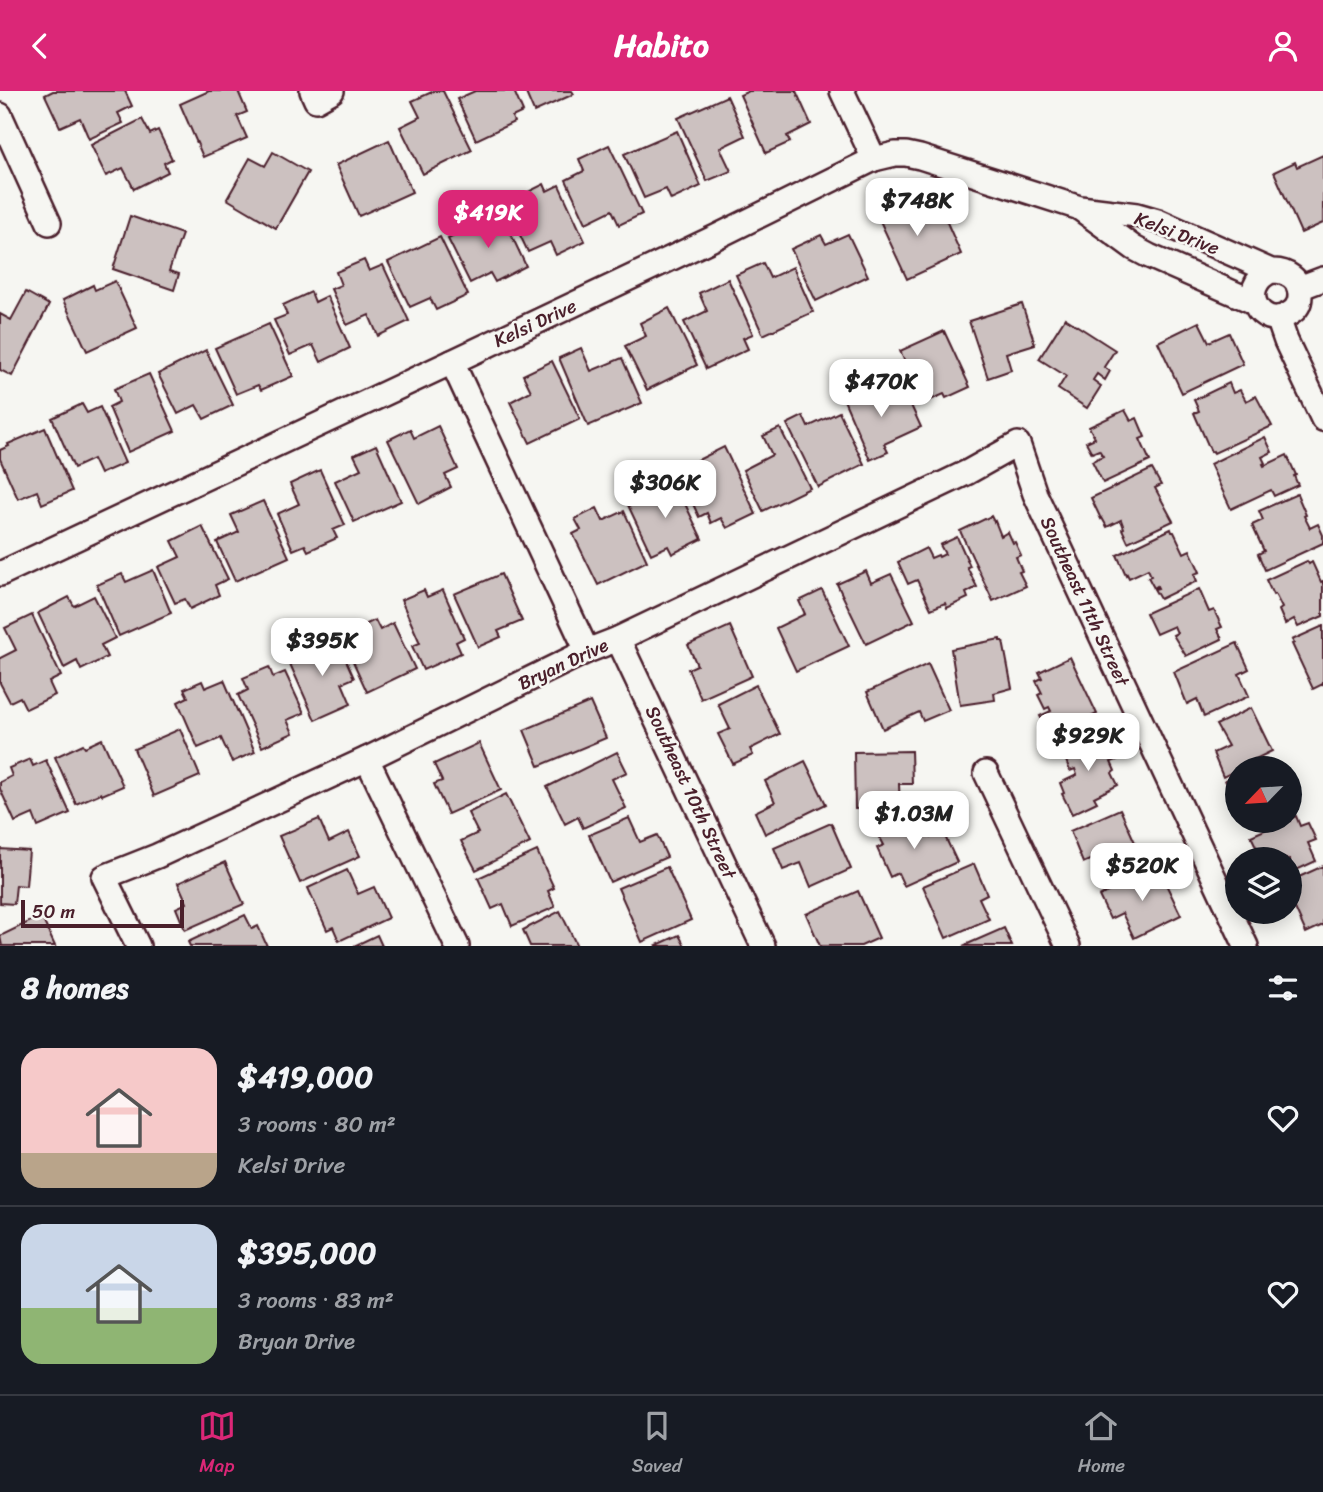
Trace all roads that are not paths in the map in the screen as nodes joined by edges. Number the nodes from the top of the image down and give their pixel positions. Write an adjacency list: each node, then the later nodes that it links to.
1 (842, 91): 3 (street)
2 (0, 115): 5 (street)
3 (874, 159): 4 (street, Kelsi Drive); 11 (street, Kelsi Drive)
4 (1080, 208): 6 (street, Kelsi Drive); 9 (street, Kelsi Drive)
5 (49, 223)
6 (1271, 271): 8 (street); 9 (street)
7 (1323, 279): 8 (street)
8 (1299, 288): 10 (street)
9 (1254, 302): 10 (street)
10 (1278, 318): 12 (street)
11 (452, 362): 14 (street, Kelsi Drive); 16 (street)
12 (1323, 419)
13 (1018, 444): 15 (street, Bryan Drive); 23 (street, Southeast 11th Street)
14 (0, 574)
15 (618, 639): 16 (street, Bryan Drive); 21 (street, Southeast 10th Street)
16 (587, 651): 17 (street, Bryan Drive)
17 (368, 759): 19 (street, Bryan Drive); 20 (street)
18 (986, 772): 22 (street)
19 (138, 946)
20 (457, 946)
21 (763, 946)
22 (1068, 946)
23 (1246, 946)

